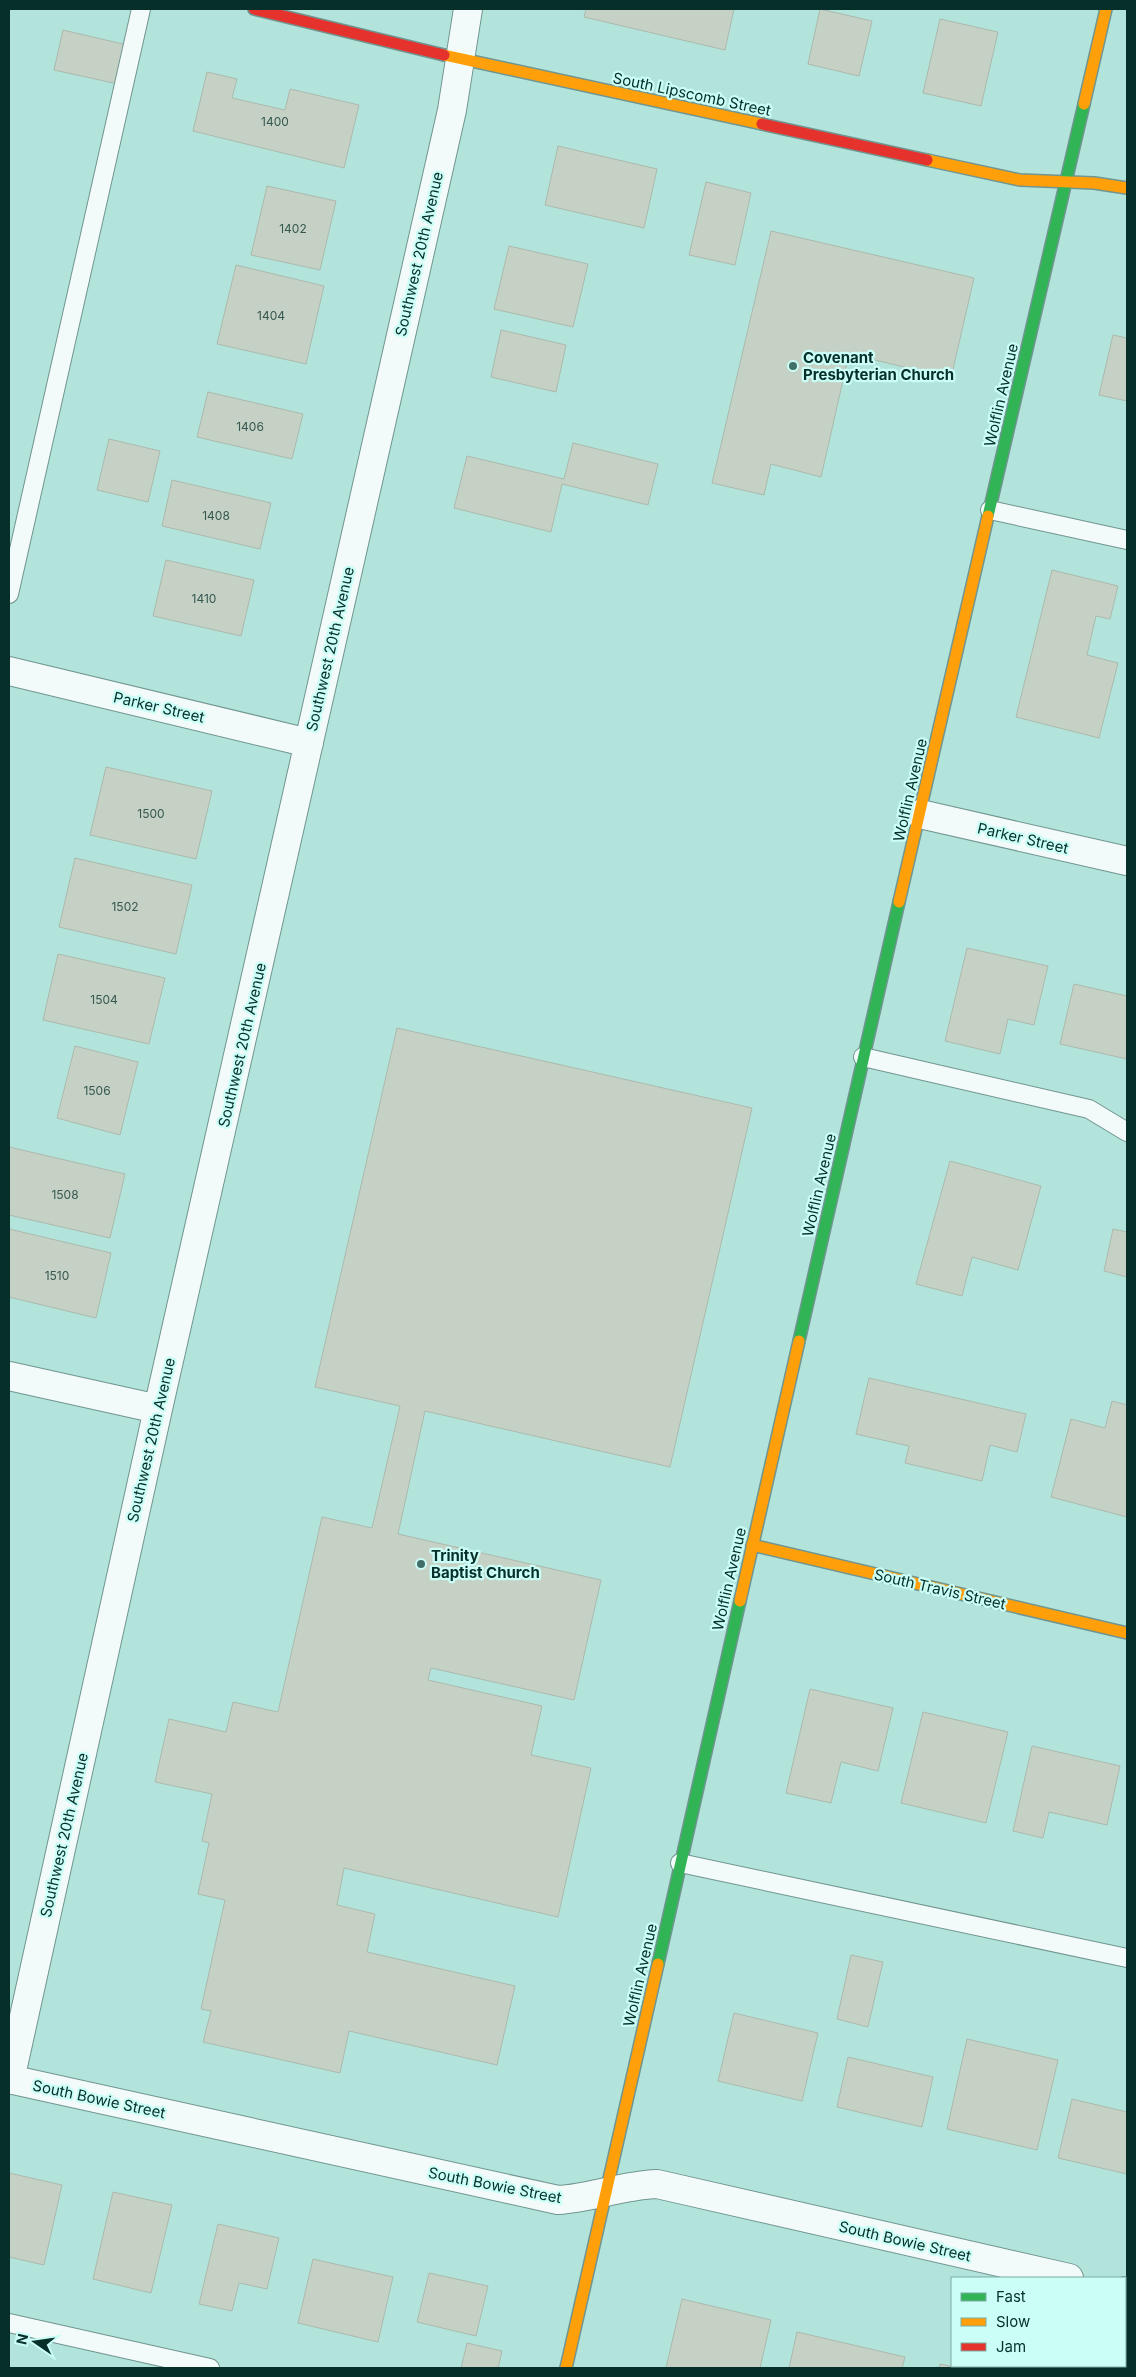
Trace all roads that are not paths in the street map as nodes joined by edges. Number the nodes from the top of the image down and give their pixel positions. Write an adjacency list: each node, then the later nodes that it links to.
1 (141, 9): 10 (lane)
2 (254, 9): 5 (main road, South Lipscomb Street)
3 (468, 9): 5 (street, Southwest 20th Avenue)
4 (1106, 9): 6 (main road, Wolflin Avenue)
5 (461, 59): 6 (main road, South Lipscomb Street); 12 (street, Southwest 20th Avenue)
6 (1066, 183): 7 (main road, South Lipscomb Street); 8 (main road, Wolflin Avenue)
7 (1127, 188)
8 (990, 510): 9 (lane); 13 (main road, Wolflin Avenue)
9 (1127, 540)
10 (9, 594)
11 (9, 671): 12 (street, Parker Street)
12 (309, 743): 18 (street, Southwest 20th Avenue)
13 (920, 814): 14 (street, Parker Street); 15 (main road, Wolflin Avenue)
14 (1127, 861)
15 (864, 1057): 16 (lane); 19 (main road, Wolflin Avenue)
16 (1127, 1132)
17 (9, 1376): 18 (street)
18 (158, 1409): 23 (street, Southwest 20th Avenue)
19 (752, 1545): 20 (main road, South Travis Street); 21 (main road, Wolflin Avenue)
20 (1127, 1633)
21 (680, 1863): 22 (lane); 24 (main road, Wolflin Avenue)
22 (1127, 1958)
23 (9, 2080): 24 (street, South Bowie Street)
24 (606, 2192): 25 (street, South Bowie Street); 28 (main road, Wolflin Avenue)
25 (1064, 2277)
26 (9, 2323): 27 (lane)
27 (210, 2368)
28 (566, 2368)

